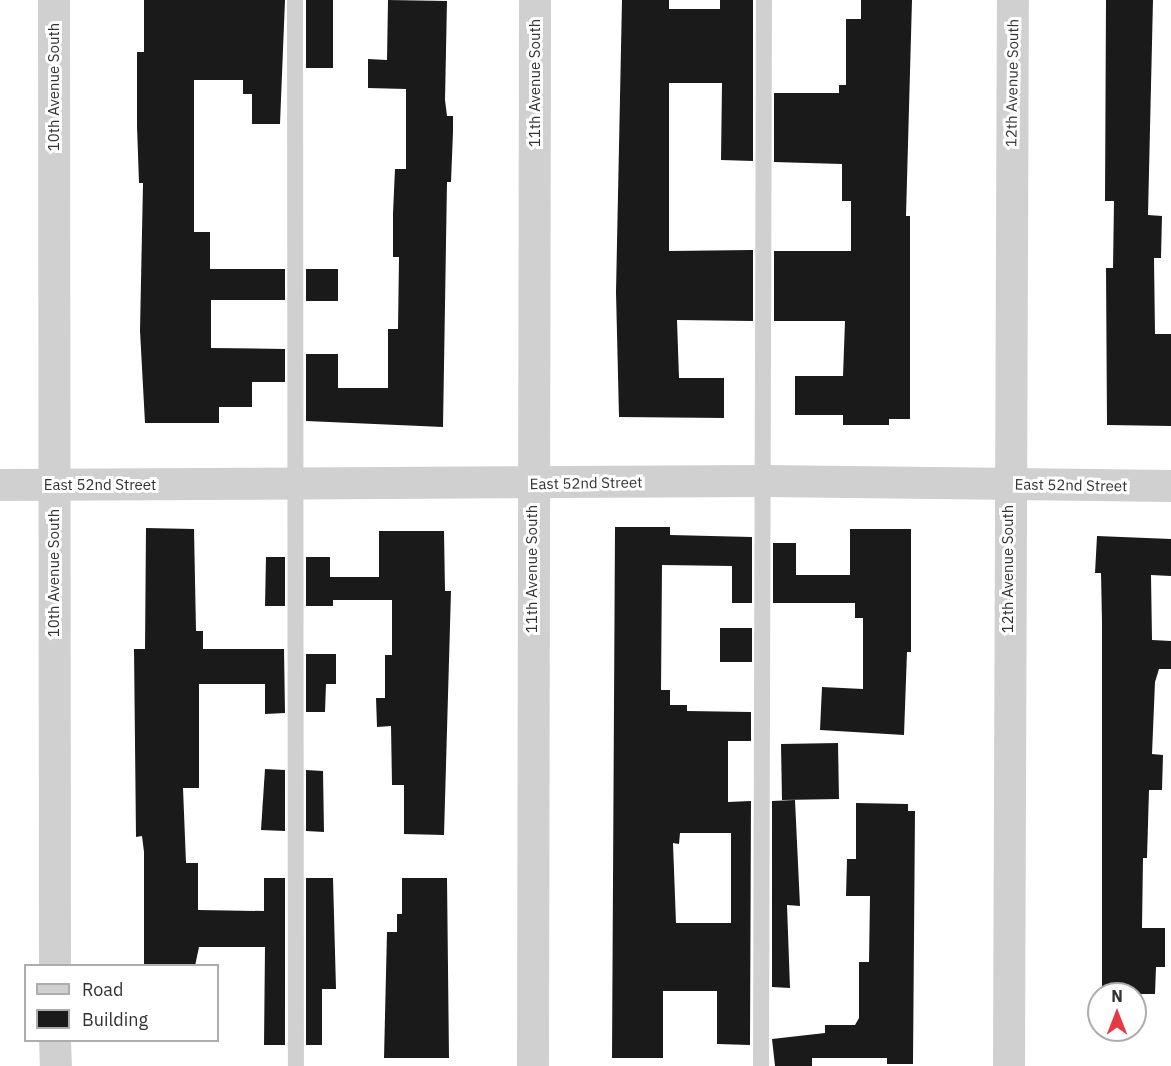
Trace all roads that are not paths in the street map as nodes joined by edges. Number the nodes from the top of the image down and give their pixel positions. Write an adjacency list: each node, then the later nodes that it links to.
1 (54, 0): 9 (street, 10th Avenue South)
2 (295, 0): 11 (lane)
3 (535, 0): 7 (street, 11th Avenue South)
4 (764, 0): 6 (lane)
5 (1013, 0): 10 (street, 12th Avenue South)
6 (764, 481): 7 (street, East 52nd Street); 10 (street, East 52nd Street); 18 (lane)
7 (532, 483): 11 (street, East 52nd Street); 17 (street, 11th Avenue South)
8 (0, 484): 9 (street, East 52nd Street)
9 (54, 484): 11 (street, East 52nd Street); 13 (street, 10th Avenue South)
10 (1008, 484): 12 (street, East 52nd Street); 19 (street, 12th Avenue South)
11 (295, 485): 16 (lane)
12 (1171, 486)
13 (55, 964)
14 (56, 1042): 15 (street)
15 (56, 1066)
16 (296, 1066)
17 (533, 1066)
18 (760, 1066)
19 (1009, 1066)

